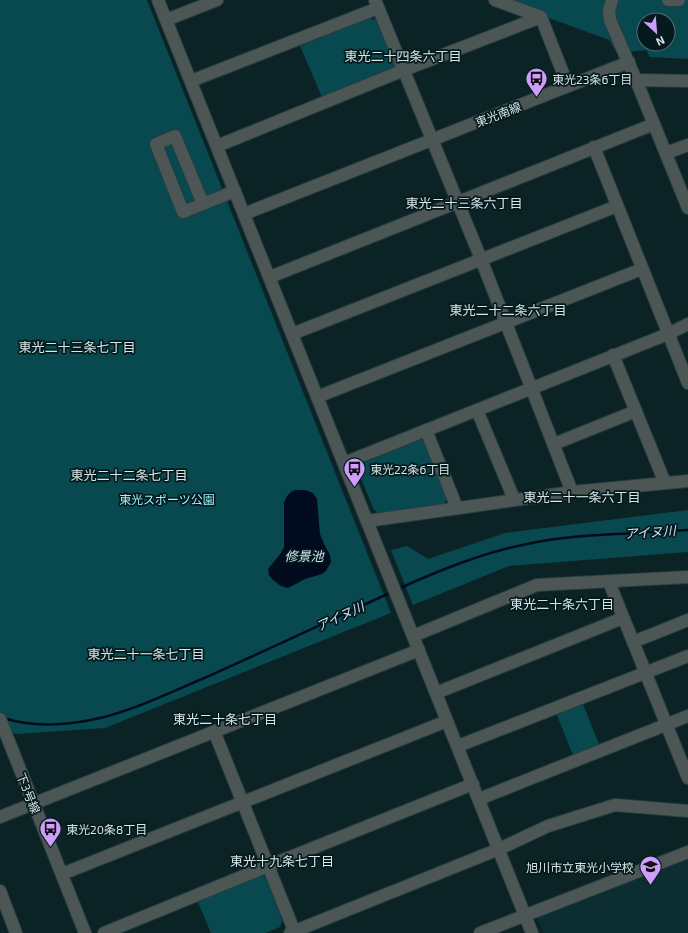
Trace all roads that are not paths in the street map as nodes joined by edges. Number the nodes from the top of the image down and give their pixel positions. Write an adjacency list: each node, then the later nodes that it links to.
1 (158, 0): 9 (street)
2 (217, 0): 9 (street)
3 (495, 0): 8 (street)
4 (612, 0): 10 (street)
5 (668, 0): 6 (street)
6 (679, 0)
7 (377, 4): 11 (street); 13 (street)
8 (541, 18): 11 (street); 15 (street)
9 (166, 20): 13 (street)
10 (629, 62): 12 (street); 15 (street, 東光南線)
11 (404, 70): 17 (street); 19 (street)
12 (636, 80): 14 (street); 16 (street)
13 (191, 81): 19 (street)
14 (688, 81)
15 (568, 86): 17 (street, 東光南線)
16 (654, 124): 20 (street); 21 (street)
17 (432, 140): 23 (street); 27 (street, 東光南線)
18 (688, 145): 21 (street)
19 (217, 146): 22 (street)
20 (594, 147): 23 (street); 26 (street)
21 (666, 153): 25 (street)
22 (235, 191): 24 (street); 27 (street)
23 (457, 203): 28 (street); 30 (street)
24 (203, 204): 24 (street)
25 (687, 204)
26 (617, 206): 28 (street); 29 (street)
27 (244, 214): 30 (street)
28 (480, 259): 31 (street); 33 (street)
29 (642, 269): 31 (street); 34 (street)
30 (270, 277): 33 (street)
31 (506, 323): 37 (street); 38 (street)
32 (688, 324): 34 (street)
33 (292, 334): 38 (street)
34 (668, 334): 35 (street); 36 (street)
35 (613, 355): 37 (street); 40 (street)
36 (688, 383)
37 (531, 388): 39 (street); 42 (street)
38 (317, 397): 43 (street)
39 (477, 410): 41 (street); 47 (street)
40 (636, 411): 42 (street); 45 (street)
41 (426, 430): 43 (street); 48 (street)
42 (554, 444): 46 (street)
43 (344, 463): 49 (street)
44 (688, 481): 45 (street)
45 (665, 483): 46 (street)
46 (572, 492): 47 (street)
47 (514, 499): 48 (street)
48 (457, 508): 49 (street)
49 (368, 521): 54 (street)
50 (688, 577): 51 (street)
51 (609, 582): 52 (street); 54 (street)
52 (623, 618): 55 (street); 59 (street)
53 (688, 620): 55 (street)
54 (413, 636): 56 (street)
55 (633, 642): 58 (street)
56 (419, 650): 59 (street); 64 (street)
57 (688, 656): 58 (street)
58 (645, 672): 63 (street); 65 (street)
59 (436, 693): 62 (street)
60 (688, 716): 63 (street)
61 (0, 719): 69 (street, 下3号線)
62 (447, 721): 65 (street); 70 (street)
63 (667, 724): 66 (street); 68 (street)
64 (214, 732): 69 (street); 70 (street)
65 (458, 746): 67 (street)
66 (688, 778)
67 (473, 784): 68 (street); 75 (street)
68 (479, 799): 73 (street)
69 (33, 803): 72 (street); 76 (street, 下3号線)
70 (242, 803): 75 (street); 76 (street)
71 (688, 811): 73 (street)
72 (0, 817)
73 (499, 849): 78 (street); 79 (street)
74 (688, 852): 78 (street)
75 (268, 866): 79 (street); 82 (street)
76 (62, 874): 81 (street, 下3号線)
77 (1, 897): 80 (street)
78 (525, 915): 83 (street); 84 (street)
79 (293, 932)
80 (16, 933)
81 (85, 933)
82 (104, 933)
83 (480, 933)
84 (532, 933)

